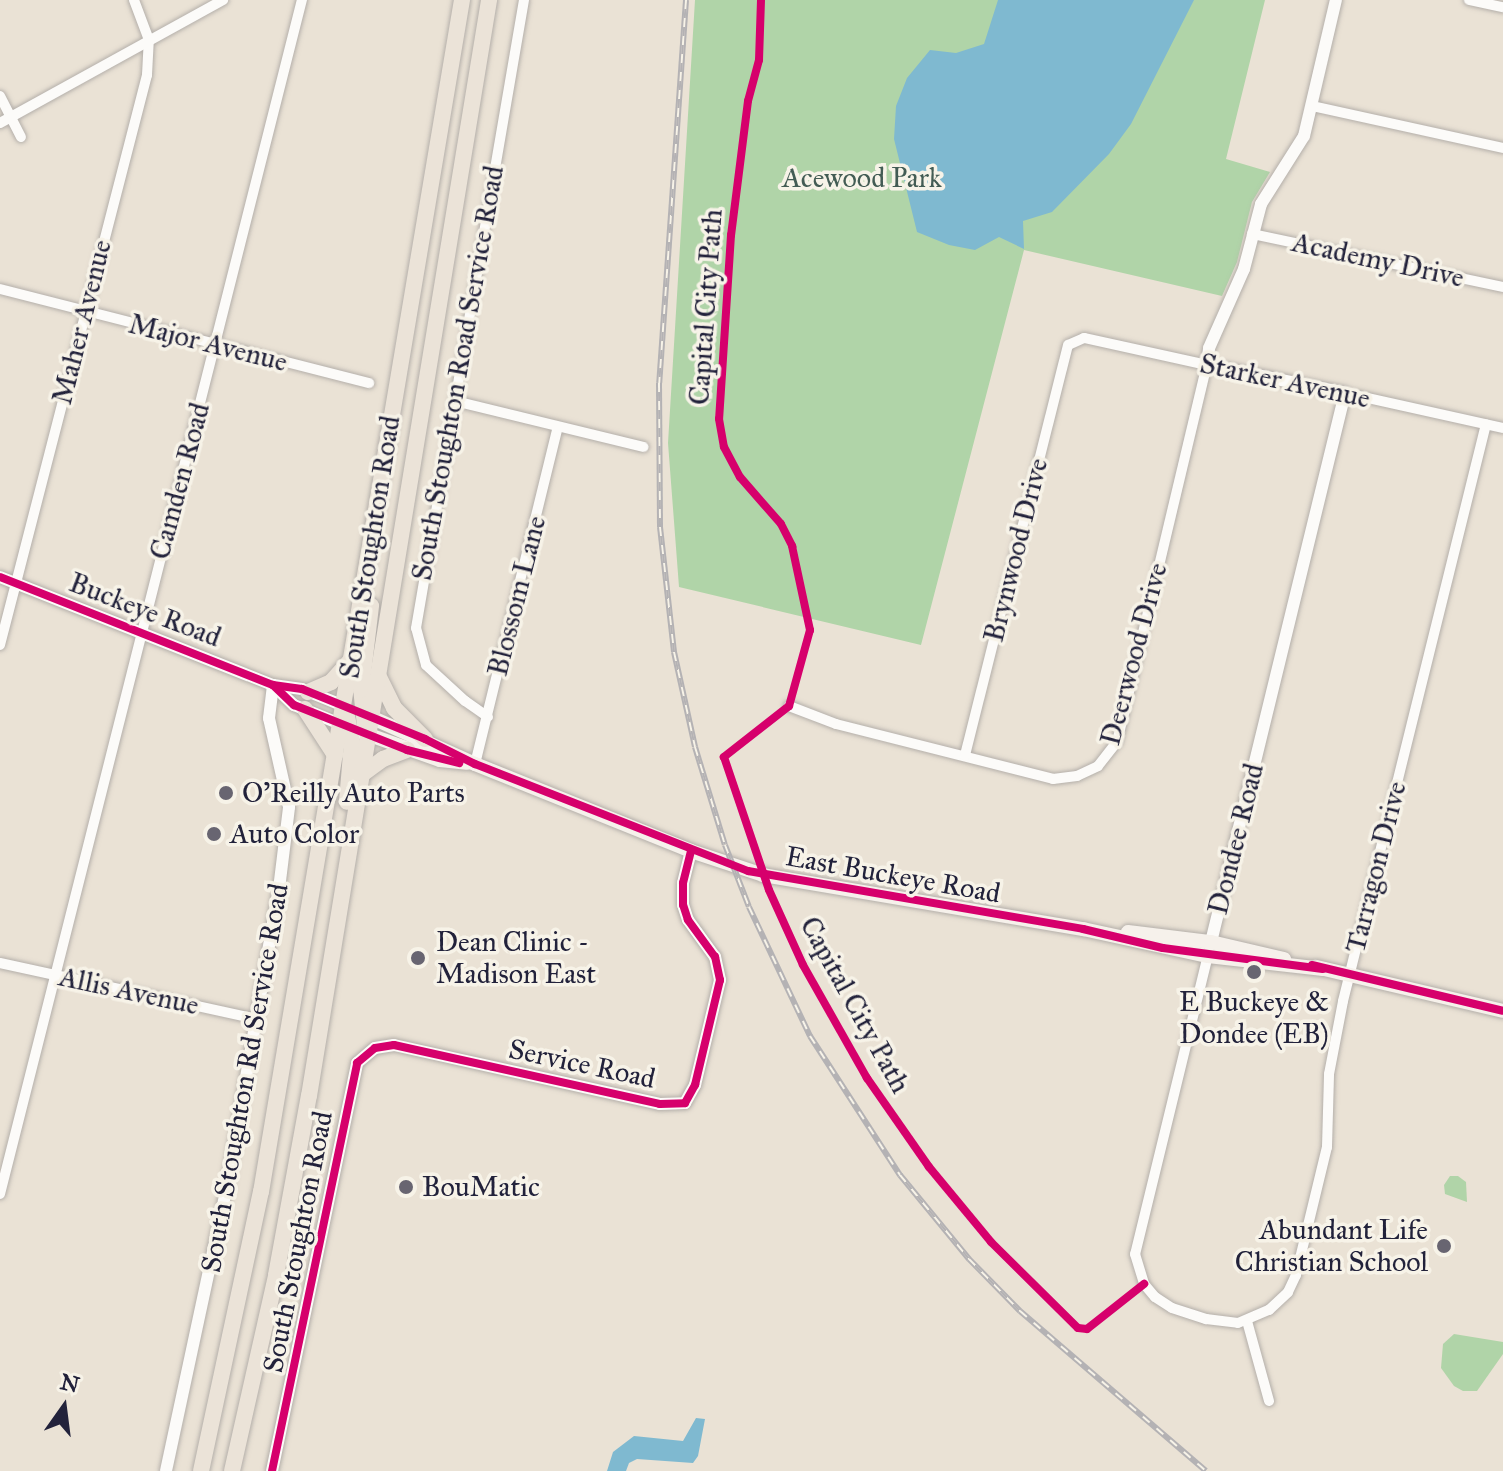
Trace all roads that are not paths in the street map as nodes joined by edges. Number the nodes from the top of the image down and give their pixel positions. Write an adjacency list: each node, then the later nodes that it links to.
1 (134, 0): 10 (street, Maher Avenue)
2 (223, 0): 10 (street)
3 (302, 0): 21 (street, Camden Road)
4 (462, 0): 31 (main road, South Stoughton Road)
5 (489, 0): 37 (main road, South Stoughton Road)
6 (524, 0): 26 (street, South Stoughton Road Service Road)
7 (1336, 0): 12 (street)
8 (1469, 0): 9 (street)
9 (1503, 7)
10 (149, 40): 13 (street); 20 (street, Maher Avenue)
11 (0, 96): 13 (street)
12 (1312, 106): 16 (street); 17 (street)
13 (11, 117): 14 (street); 15 (street)
14 (0, 123)
15 (21, 137)
16 (1503, 148)
17 (1252, 234): 18 (street, Academy Drive); 23 (street)
18 (1503, 287)
19 (0, 289): 20 (street, Major Avenue)
20 (84, 312): 21 (street, Major Avenue); 33 (street, Maher Avenue)
21 (213, 345): 24 (street, Major Avenue); 34 (street, Camden Road)
22 (1068, 345): 23 (street, Starker Avenue); 50 (street, Brynwood Drive)
23 (1207, 365): 25 (street, Starker Avenue); 50 (street, Deerwood Drive)
24 (369, 383)
25 (1345, 393): 27 (street, Starker Avenue); 54 (street, Dondee Road)
26 (455, 401): 28 (street); 44 (street, South Stoughton Road Service Road)
27 (1486, 424): 29 (street, Starker Avenue); 57 (street, Tarragon Drive)
28 (558, 427): 30 (street); 44 (street, Blossom Lane)
29 (1503, 428)
30 (643, 447)
31 (382, 473): 36 (main road, South Stoughton Road); 43 (main road)
32 (0, 577): 33 (street, Buckeye Road)
33 (15, 582): 34 (street, Buckeye Road); 35 (street, Maher Avenue)
34 (142, 631): 38 (street, Buckeye Road); 56 (street, Camden Road)
35 (0, 645)
36 (351, 659): 39 (main road); 40 (main road, South Stoughton Road)
37 (379, 677): 43 (main road, South Stoughton Road); 47 (main road)
38 (273, 685): 39 (street, Buckeye Road); 42 (street, Buckeye Road); 60 (street, South Stoughton Rd Service Road)
39 (308, 692): 40 (street, Buckeye Road)
40 (344, 706): 43 (main road, East Buckeye Road); 45 (main road, South Stoughton Road)
41 (789, 706): 50 (street, Deerwood Drive)
42 (305, 709): 45 (street, Buckeye Road); 49 (main road)
43 (366, 715): 46 (main road); 47 (main road, East Buckeye Road)
44 (488, 717): 51 (street, Blossom Lane)
45 (346, 726): 46 (main road, East Buckeye Road); 49 (main road, South Stoughton Road); 58 (main road)
46 (368, 735): 48 (main road, East Buckeye Road); 52 (main road, South Stoughton Road)
47 (425, 739): 51 (main road, East Buckeye Road)
48 (407, 750): 51 (main road, East Buckeye Road); 52 (main road)
49 (335, 755): 67 (main road, South Stoughton Road)
50 (965, 755)
51 (475, 764): 53 (main road, East Buckeye Road)
52 (361, 775): 58 (main road, South Stoughton Road)
53 (691, 851): 54 (main road, East Buckeye Road); 61 (street, Service Road)
54 (1209, 949): 57 (main road, East Buckeye Road); 64 (street, Dondee Road)
55 (0, 963): 56 (street, Allis Avenue)
56 (54, 975): 60 (street, Allis Avenue); 62 (street, Camden Road)
57 (1350, 975): 59 (main road, East Buckeye Road); 64 (street, Tarragon Drive)
58 (326, 997): 68 (main road, South Stoughton Road)
59 (1503, 1011)
60 (257, 1019): 66 (street, South Stoughton Rd Service Road)
61 (394, 1045): 69 (street, South Stoughton Road)
62 (2, 1179): 63 (street, Camden Road)
63 (0, 1194)
64 (1247, 1321): 65 (street)
65 (1269, 1401)
66 (166, 1471)
67 (201, 1471)
68 (232, 1471)
69 (272, 1471)

